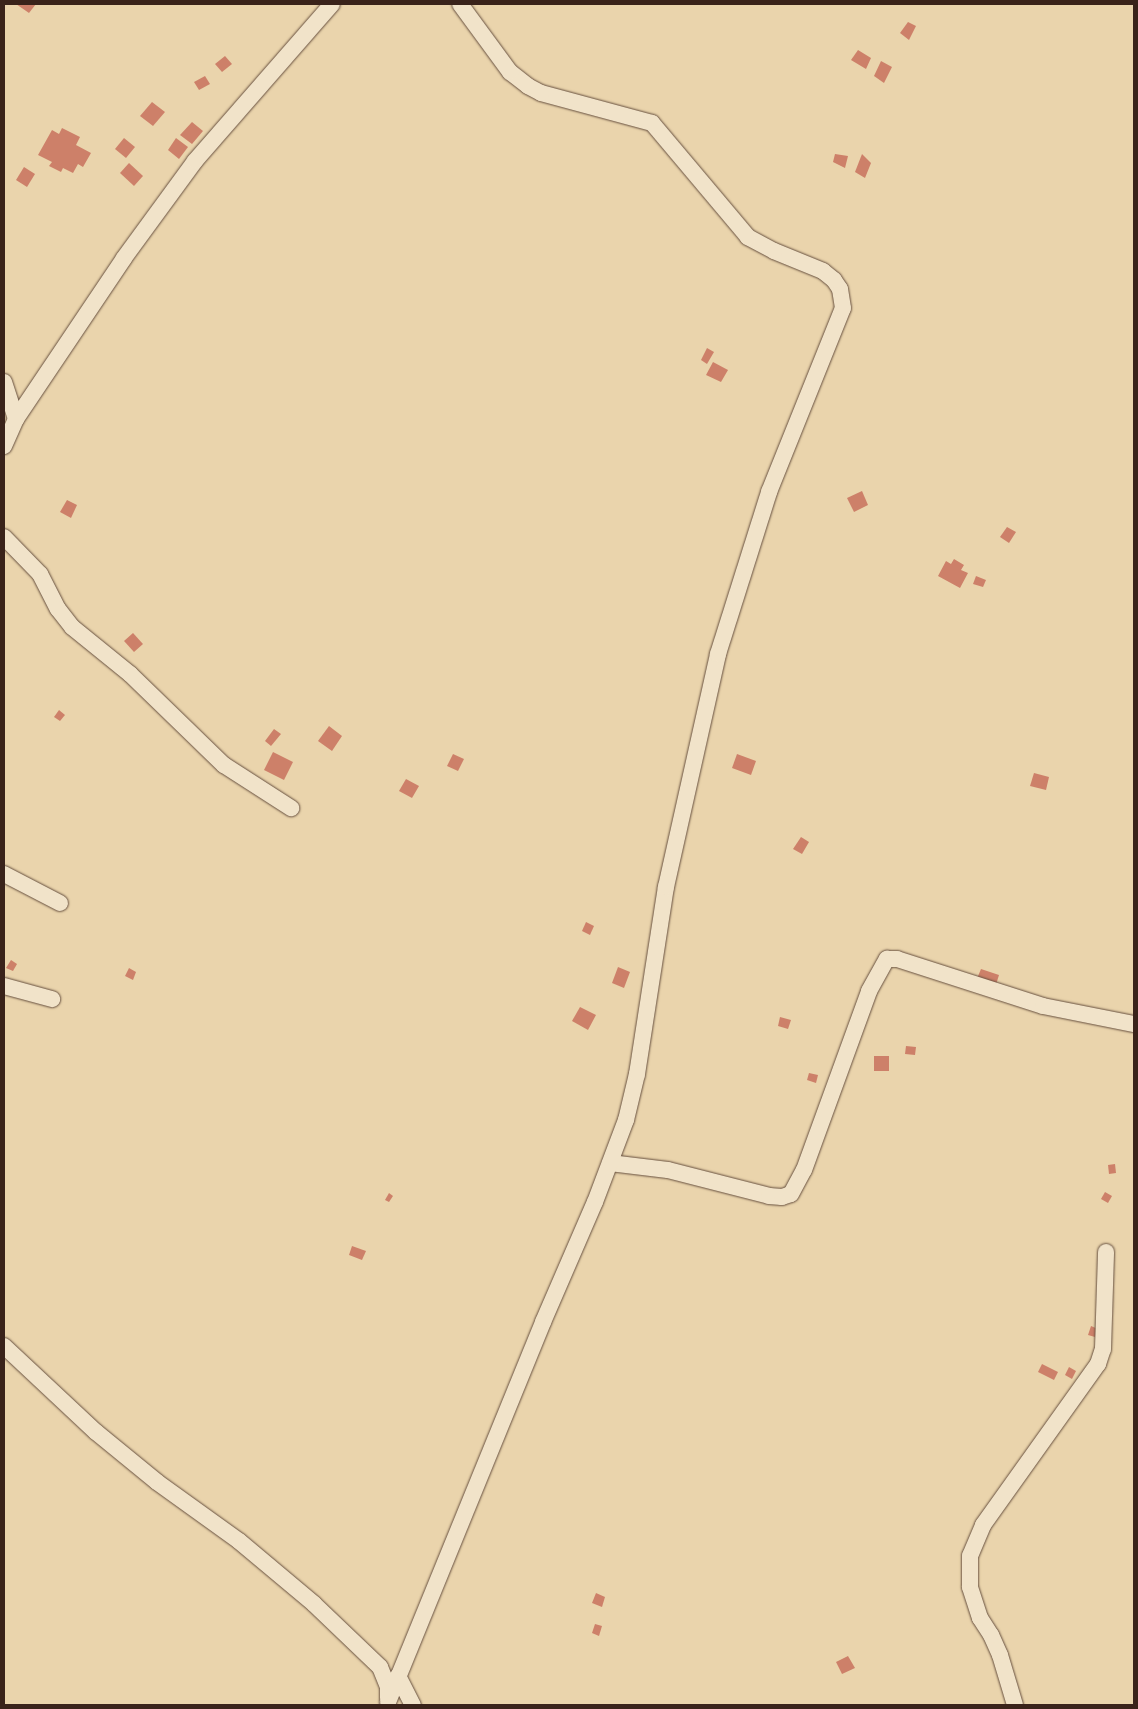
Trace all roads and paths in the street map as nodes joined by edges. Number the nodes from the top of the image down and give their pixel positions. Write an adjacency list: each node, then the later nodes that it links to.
1 (332, 4): 4 (street)
2 (460, 4): 13 (street)
3 (4, 382): 4 (street)
4 (16, 419): 5 (street)
5 (4, 446)
6 (4, 537): 7 (street)
7 (291, 808)
8 (4, 874): 9 (street)
9 (60, 903)
10 (4, 986): 11 (street)
11 (52, 999)
12 (1134, 1024): 13 (street)
13 (610, 1163): 16 (street)
14 (1106, 1252): 19 (street)
15 (4, 1346): 17 (street)
16 (398, 1676): 17 (street); 18 (street)
17 (387, 1703)
18 (414, 1705)
19 (1016, 1705)

